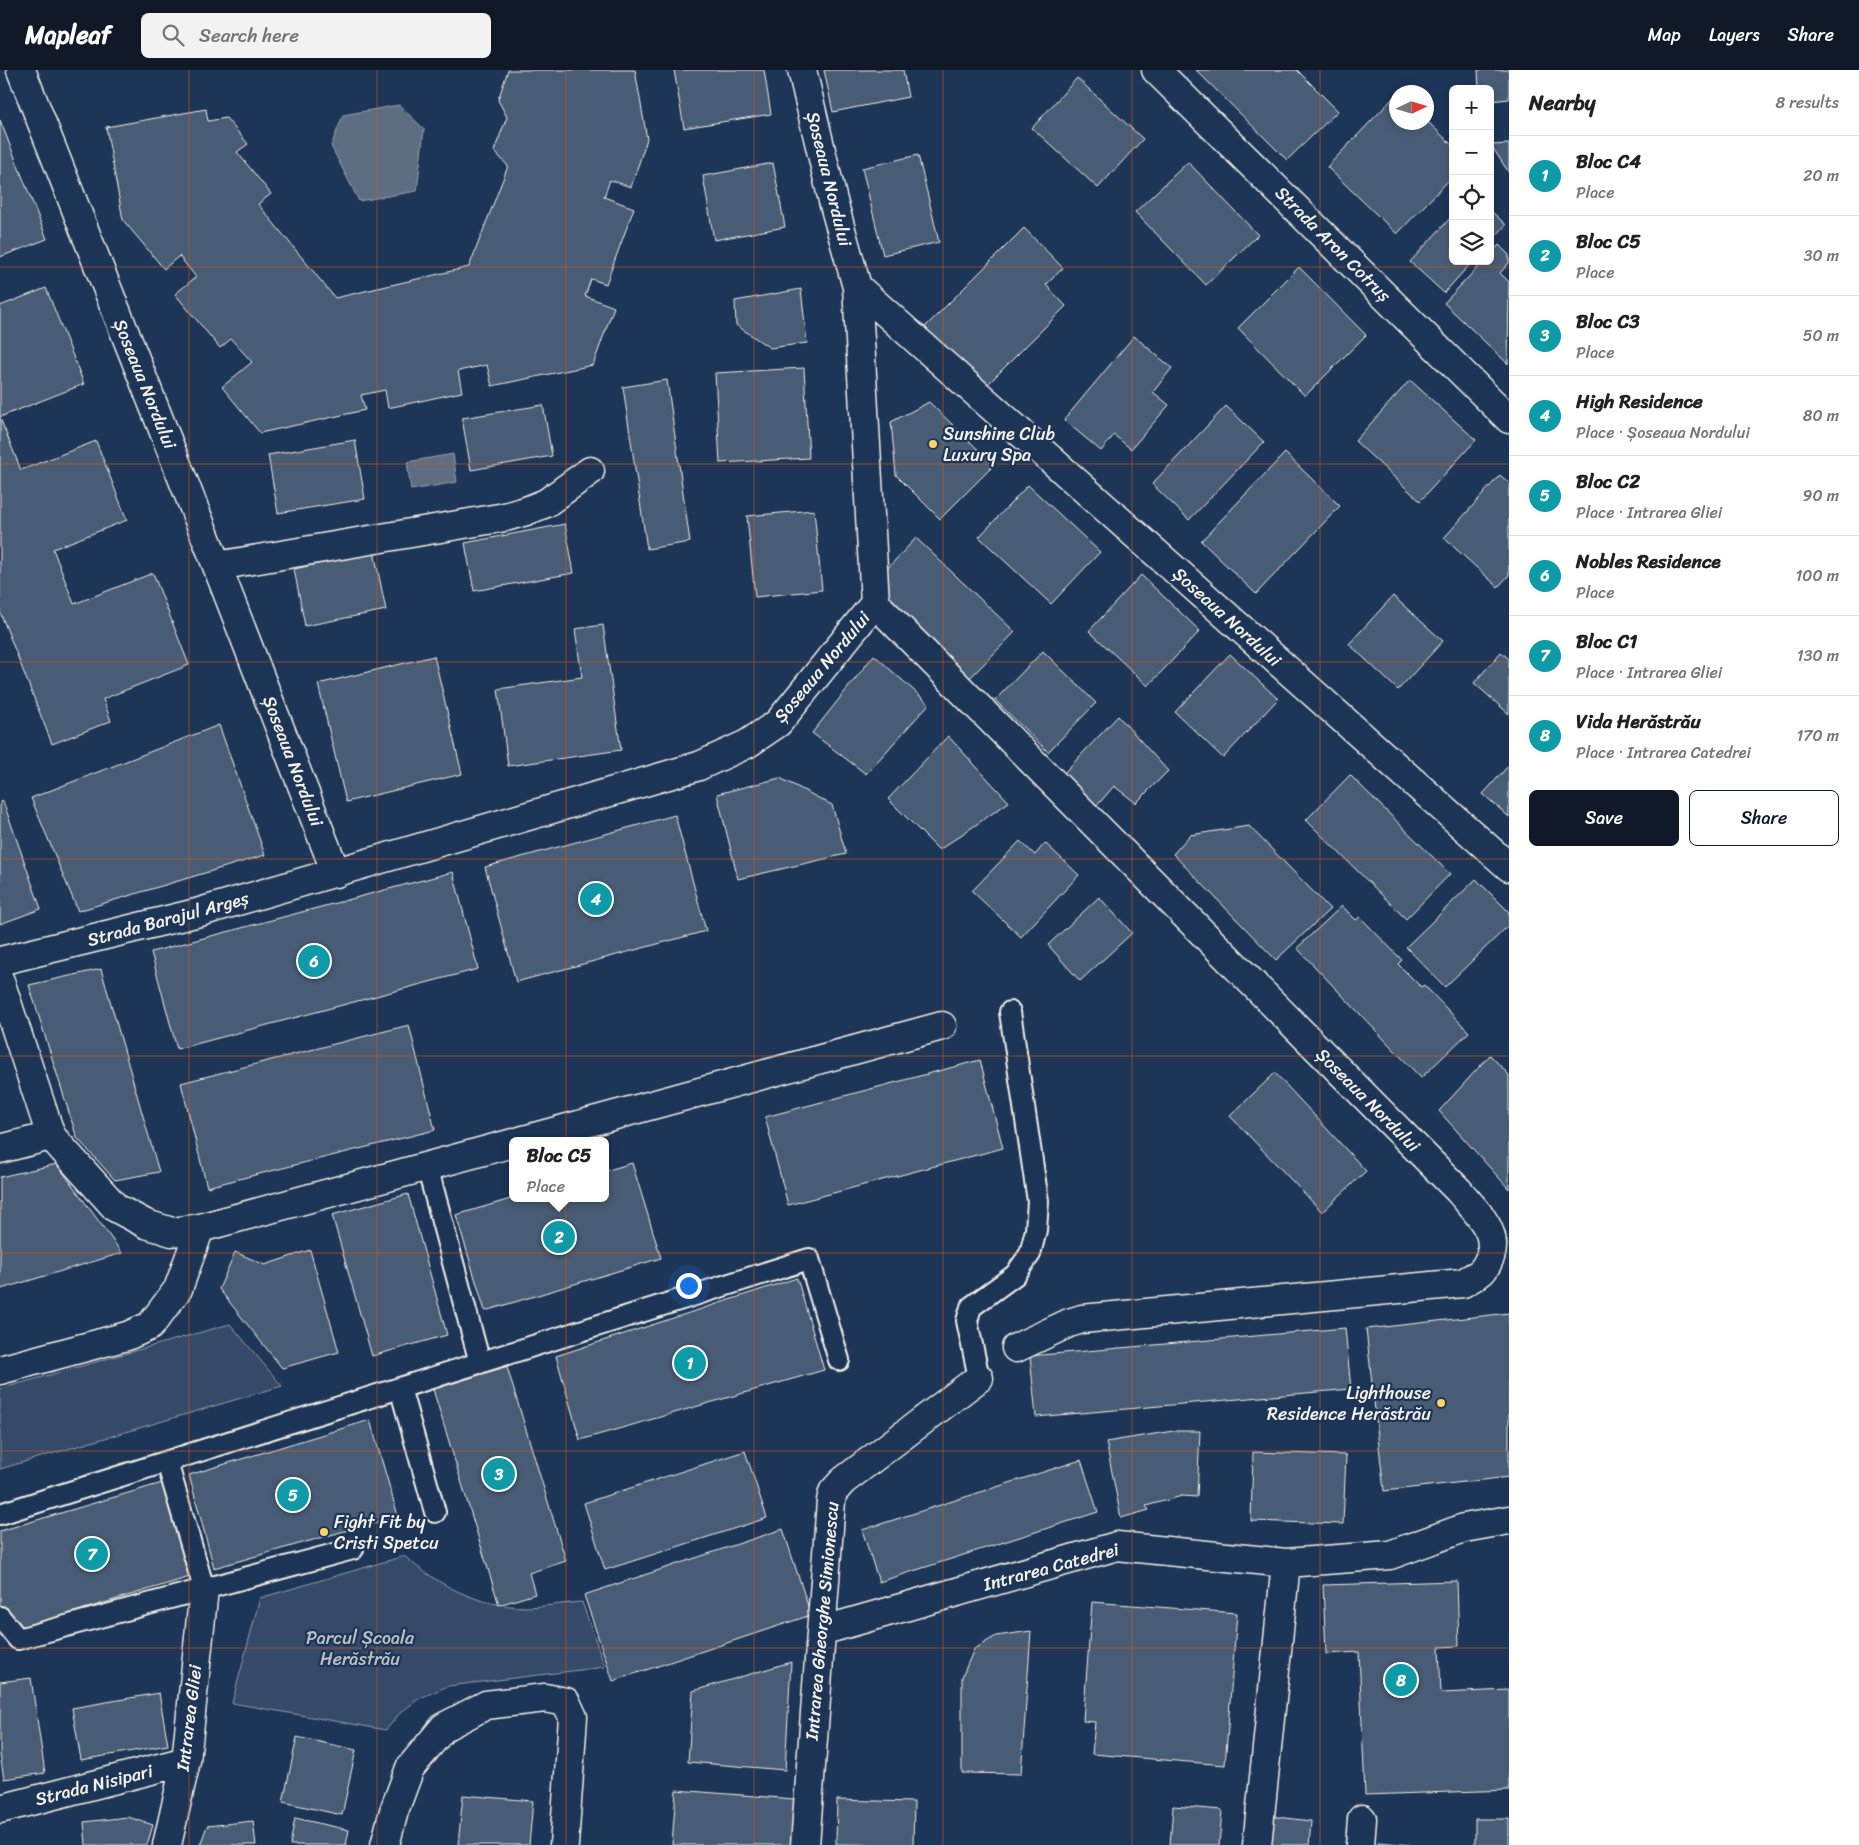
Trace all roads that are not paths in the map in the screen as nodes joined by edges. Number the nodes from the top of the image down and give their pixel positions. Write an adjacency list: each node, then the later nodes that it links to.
1 (21, 70): 7 (street, Șoseaua Nordului)
2 (802, 70): 4 (street, Șoseaua Nordului)
3 (1156, 70): 5 (street, Strada Aron Cotruș)
4 (857, 287): 8 (street, Șoseaua Nordului); 9 (street, Șoseaua Nordului)
5 (1509, 419)
6 (590, 471): 7 (street)
7 (217, 566): 10 (street, Șoseaua Nordului)
8 (875, 603): 10 (street, Șoseaua Nordului); 21 (street, Șoseaua Nordului)
9 (1509, 867)
10 (336, 873): 11 (street, Strada Barajul Argeș)
11 (0, 961)
12 (0, 981): 15 (street)
13 (1010, 1012): 25 (lane)
14 (942, 1026): 16 (street)
15 (51, 1136): 18 (street); 20 (street)
16 (535, 1137)
17 (509, 1144): 19 (street)
18 (0, 1149)
19 (427, 1166): 20 (street); 23 (lane)
20 (200, 1228): 24 (street)
21 (1016, 1348)
22 (839, 1360): 23 (lane)
23 (480, 1363): 26 (lane)
24 (0, 1370)
25 (979, 1378): 35 (street, Intrarea Gheorghe Simionescu)
26 (400, 1388): 27 (lane); 28 (lane)
27 (167, 1462): 29 (lane); 33 (lane)
28 (434, 1512)
29 (0, 1514)
30 (1509, 1520): 32 (street, Intrarea Catedrei)
31 (352, 1549): 33 (lane)
32 (1286, 1563): 35 (street, Intrarea Catedrei); 42 (street)
33 (204, 1589): 34 (lane); 36 (street, Intrarea Gliei)
34 (0, 1617)
35 (821, 1632): 41 (street, Intrarea Gheorghe Simionescu)
36 (186, 1761): 37 (street, Strada Nisipari); 38 (street, Intrarea Gliei)
37 (0, 1810)
38 (167, 1845)
39 (385, 1845): 40 (street)
40 (564, 1845)
41 (805, 1845)
42 (1257, 1845)

